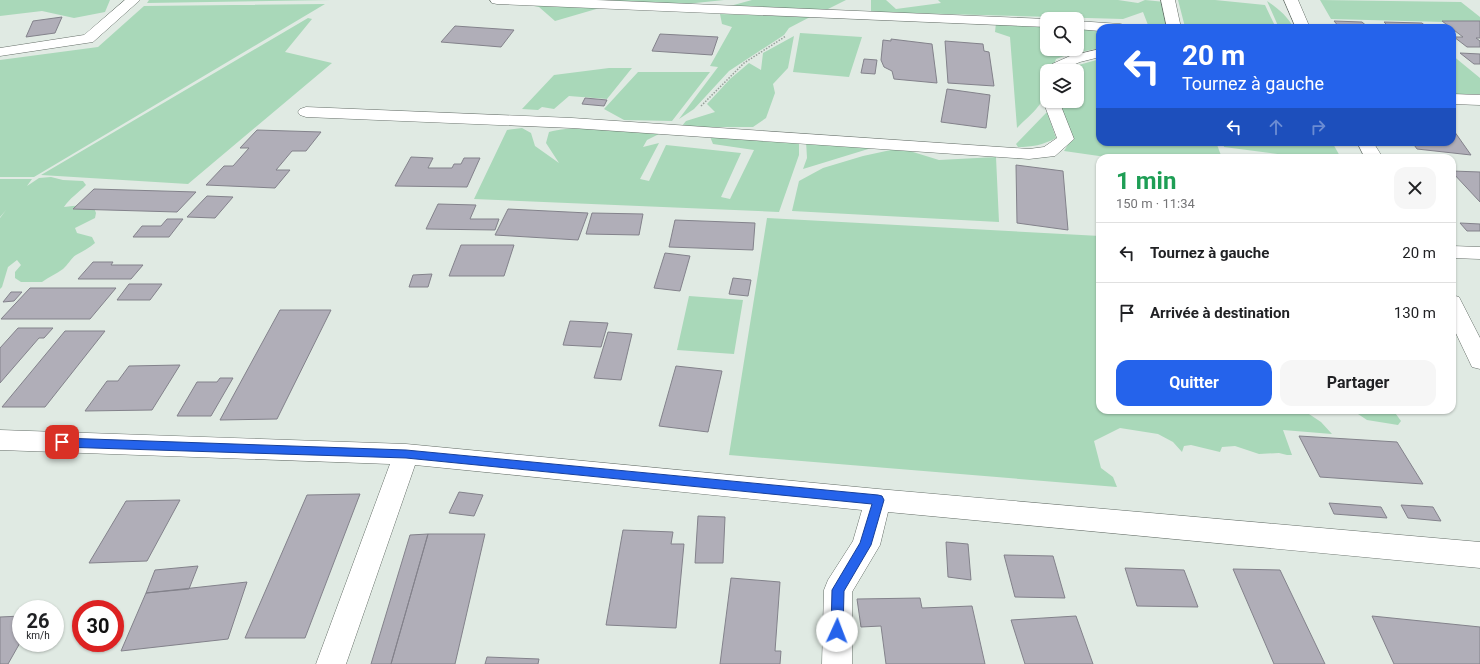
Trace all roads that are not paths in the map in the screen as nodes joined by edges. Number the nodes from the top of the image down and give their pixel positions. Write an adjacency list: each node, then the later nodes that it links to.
1 (133, 0): 12 (street)
2 (497, 0): 6 (street)
3 (870, 0): 6 (street)
4 (1168, 0): 8 (street)
5 (1290, 0): 9 (street)
6 (864, 15): 7 (street)
7 (1040, 23)
8 (1173, 24)
9 (1301, 24)
10 (1084, 25): 11 (street)
11 (1096, 26)
12 (0, 52)
13 (1096, 54): 14 (street)
14 (1063, 64)
15 (1456, 99): 16 (street)
16 (1480, 100)
17 (1054, 108): 18 (street)
18 (306, 112)
19 (1456, 252): 20 (street)
20 (1480, 253)
21 (1456, 310): 22 (street)
22 (1480, 361)
23 (0, 440): 24 (street)
24 (406, 454): 25 (street); 27 (street)
25 (878, 500): 26 (street); 28 (street)
26 (1480, 555)
27 (331, 664)
28 (837, 664)

